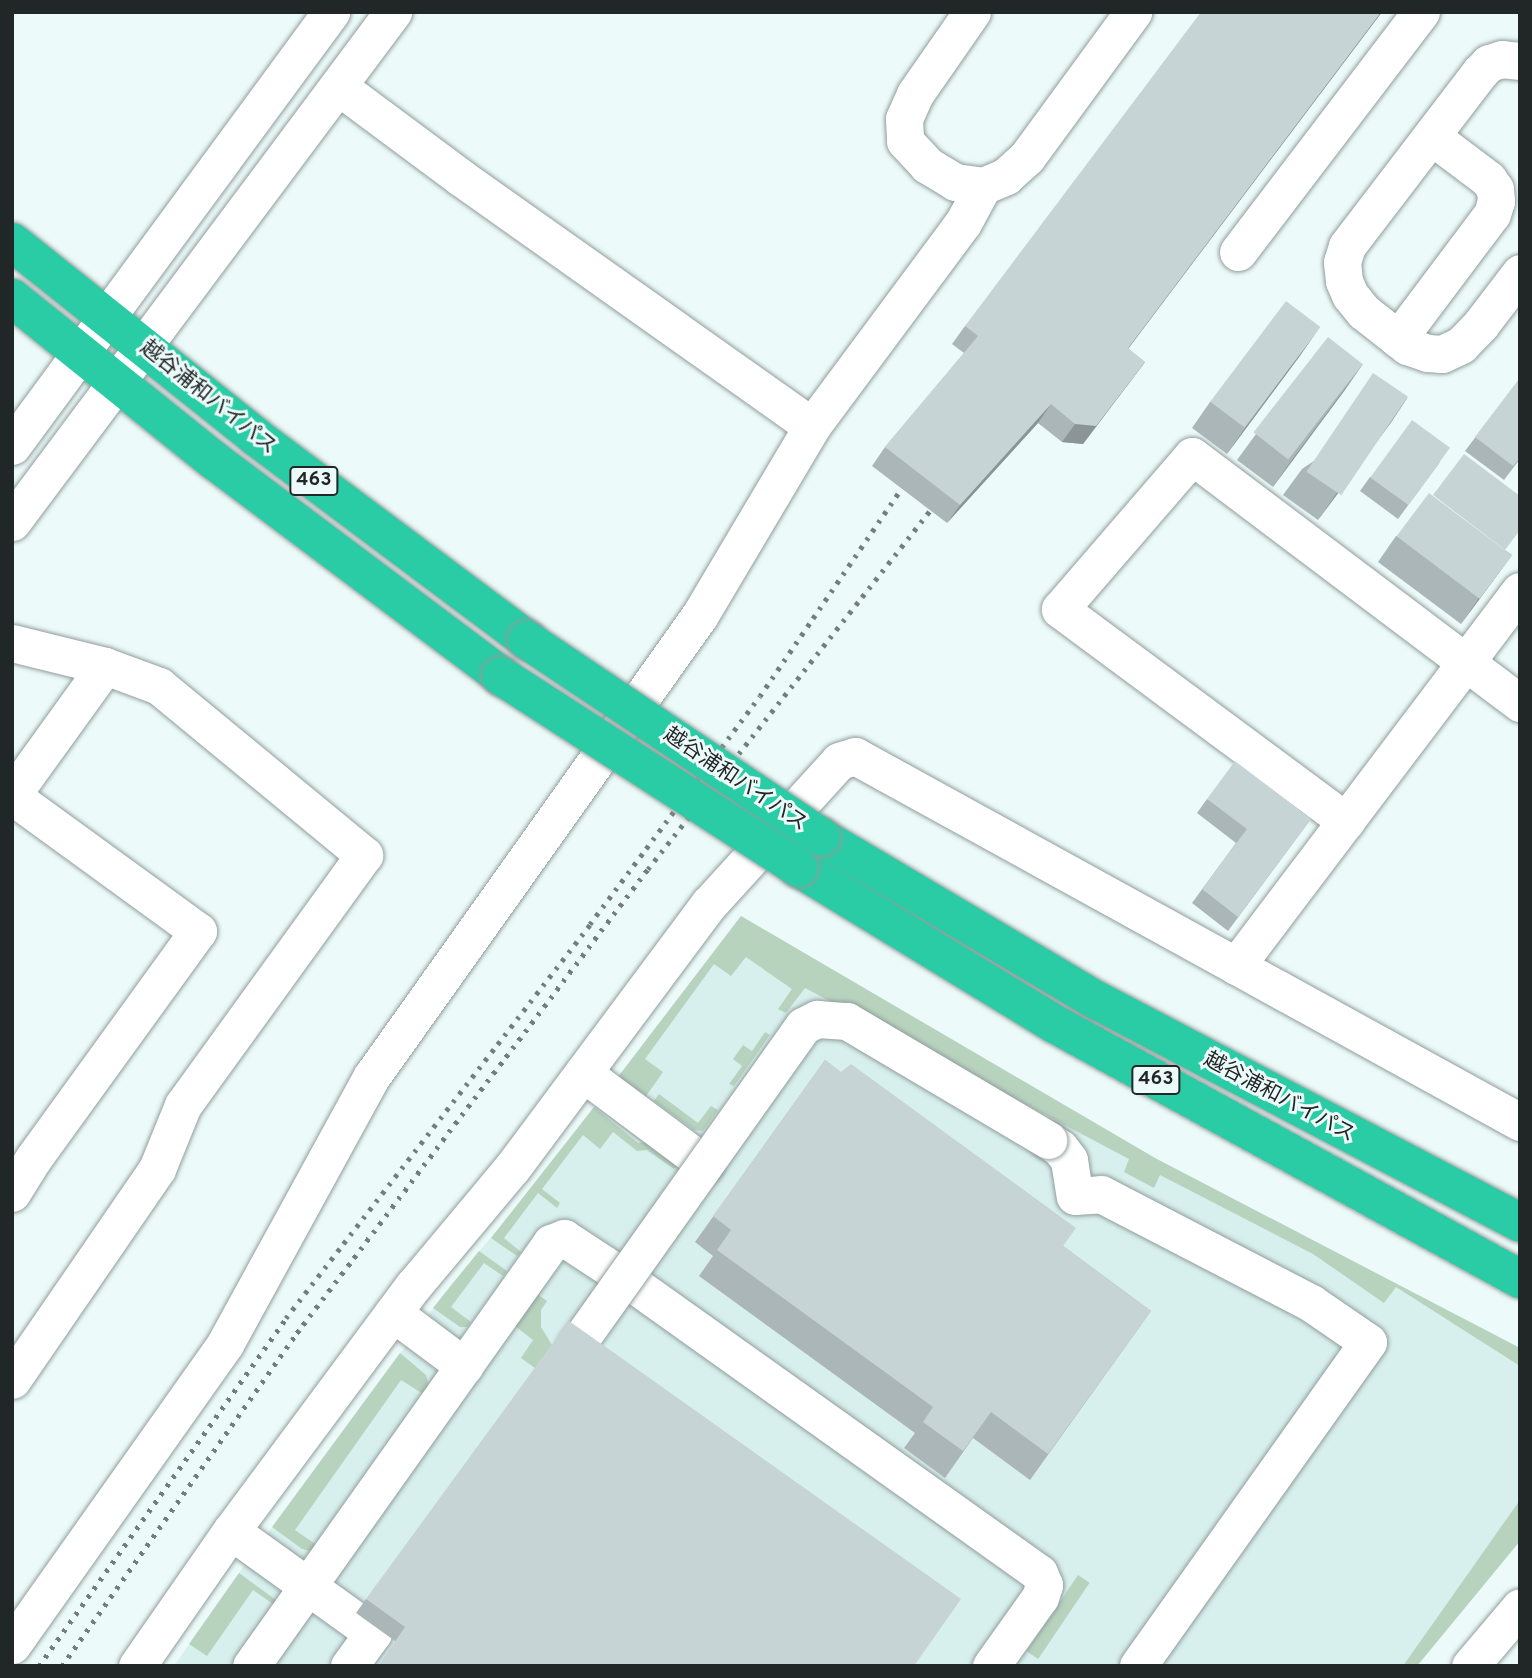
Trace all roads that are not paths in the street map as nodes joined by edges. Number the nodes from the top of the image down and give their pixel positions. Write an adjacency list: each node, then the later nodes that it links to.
1 (331, 12): 14 (street)
2 (393, 12): 7 (street)
3 (972, 12): 9 (street)
4 (1133, 12): 9 (street)
5 (1421, 12): 11 (street)
6 (1520, 61): 8 (street)
7 (339, 87): 16 (street); 19 (street)
8 (1431, 136): 15 (street); 15 (street)
9 (983, 186): 19 (street)
10 (12, 242): 14 (highway, 越谷浦和バイパス / 463)
11 (1238, 252)
12 (1520, 273): 15 (street)
13 (12, 298): 17 (highway, 越谷浦和バイパス / 463)
14 (106, 316): 16 (highway, 越谷浦和バイパス / 463); 17 (street)
15 (1398, 339)
16 (145, 347): 18 (street); 34 (highway, 越谷浦和バイパス / 463, bridge)
17 (80, 353): 18 (highway, 越谷浦和バイパス / 463); 20 (street)
18 (118, 383): 21 (street); 35 (highway, 越谷浦和バイパス / 463, bridge)
19 (812, 426): 43 (street)
20 (12, 446)
21 (12, 522)
22 (1520, 591): 24 (street)
23 (12, 643): 25 (street)
24 (1466, 662): 26 (street); 28 (street); 28 (street)
25 (105, 666): 27 (street); 39 (street)
26 (1520, 703)
27 (12, 795): 33 (street)
28 (1346, 821): 29 (street)
29 (1236, 966): 30 (street); 31 (street)
30 (583, 1073): 32 (street); 36 (street)
31 (1520, 1122)
32 (705, 1164): 37 (street, bridge); 48 (street, bridge)
33 (12, 1194)
34 (1520, 1223)
35 (1520, 1279)
36 (393, 1313): 38 (street); 40 (street)
37 (575, 1347)
38 (464, 1366): 41 (street); 44 (street)
39 (12, 1380)
40 (231, 1531): 41 (street); 45 (street)
41 (307, 1587): 46 (street); 47 (street)
42 (1520, 1607): 49 (street)
43 (16, 1631)
44 (1007, 1660)
45 (137, 1666)
46 (251, 1666)
47 (349, 1666)
48 (1138, 1666)
49 (1471, 1666)

